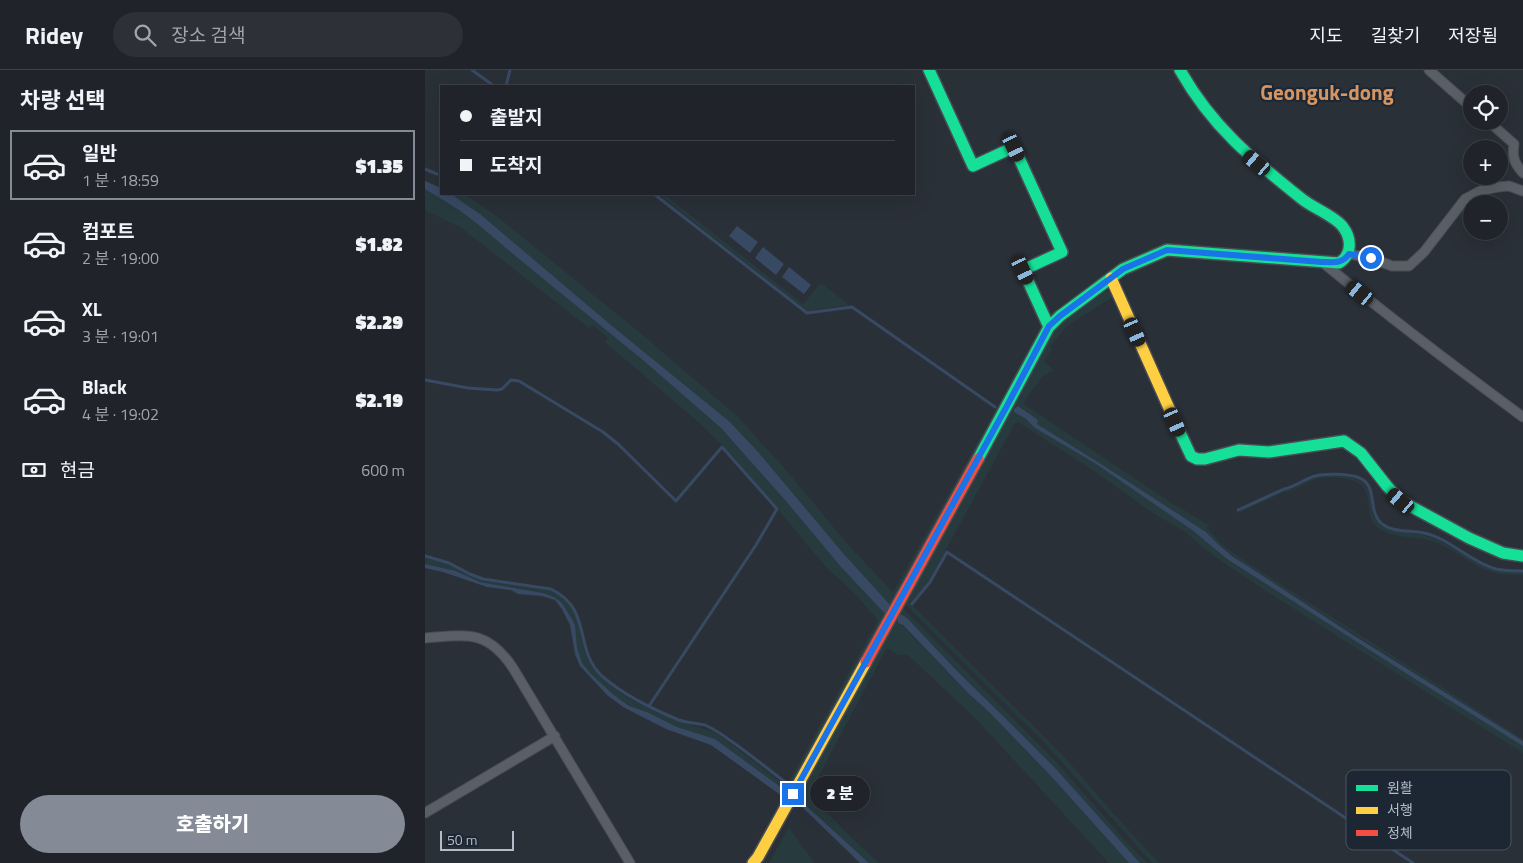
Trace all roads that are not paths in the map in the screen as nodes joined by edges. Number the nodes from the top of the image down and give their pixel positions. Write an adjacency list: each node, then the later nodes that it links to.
1 (929, 70): 11 (street)
2 (1180, 70): 8 (street)
3 (1429, 70): 4 (street)
4 (1463, 100)
5 (1498, 130): 6 (street)
6 (1523, 173)
7 (1523, 191): 8 (street)
8 (1349, 254): 9 (street)
9 (1322, 262): 10 (street); 12 (street)
10 (1111, 278): 11 (street); 13 (street)
11 (1049, 326): 18 (street)
12 (1523, 417)
13 (1523, 556)
14 (425, 638): 15 (street)
15 (555, 736): 16 (street); 17 (street)
16 (425, 813)
17 (630, 863)
18 (753, 863)

